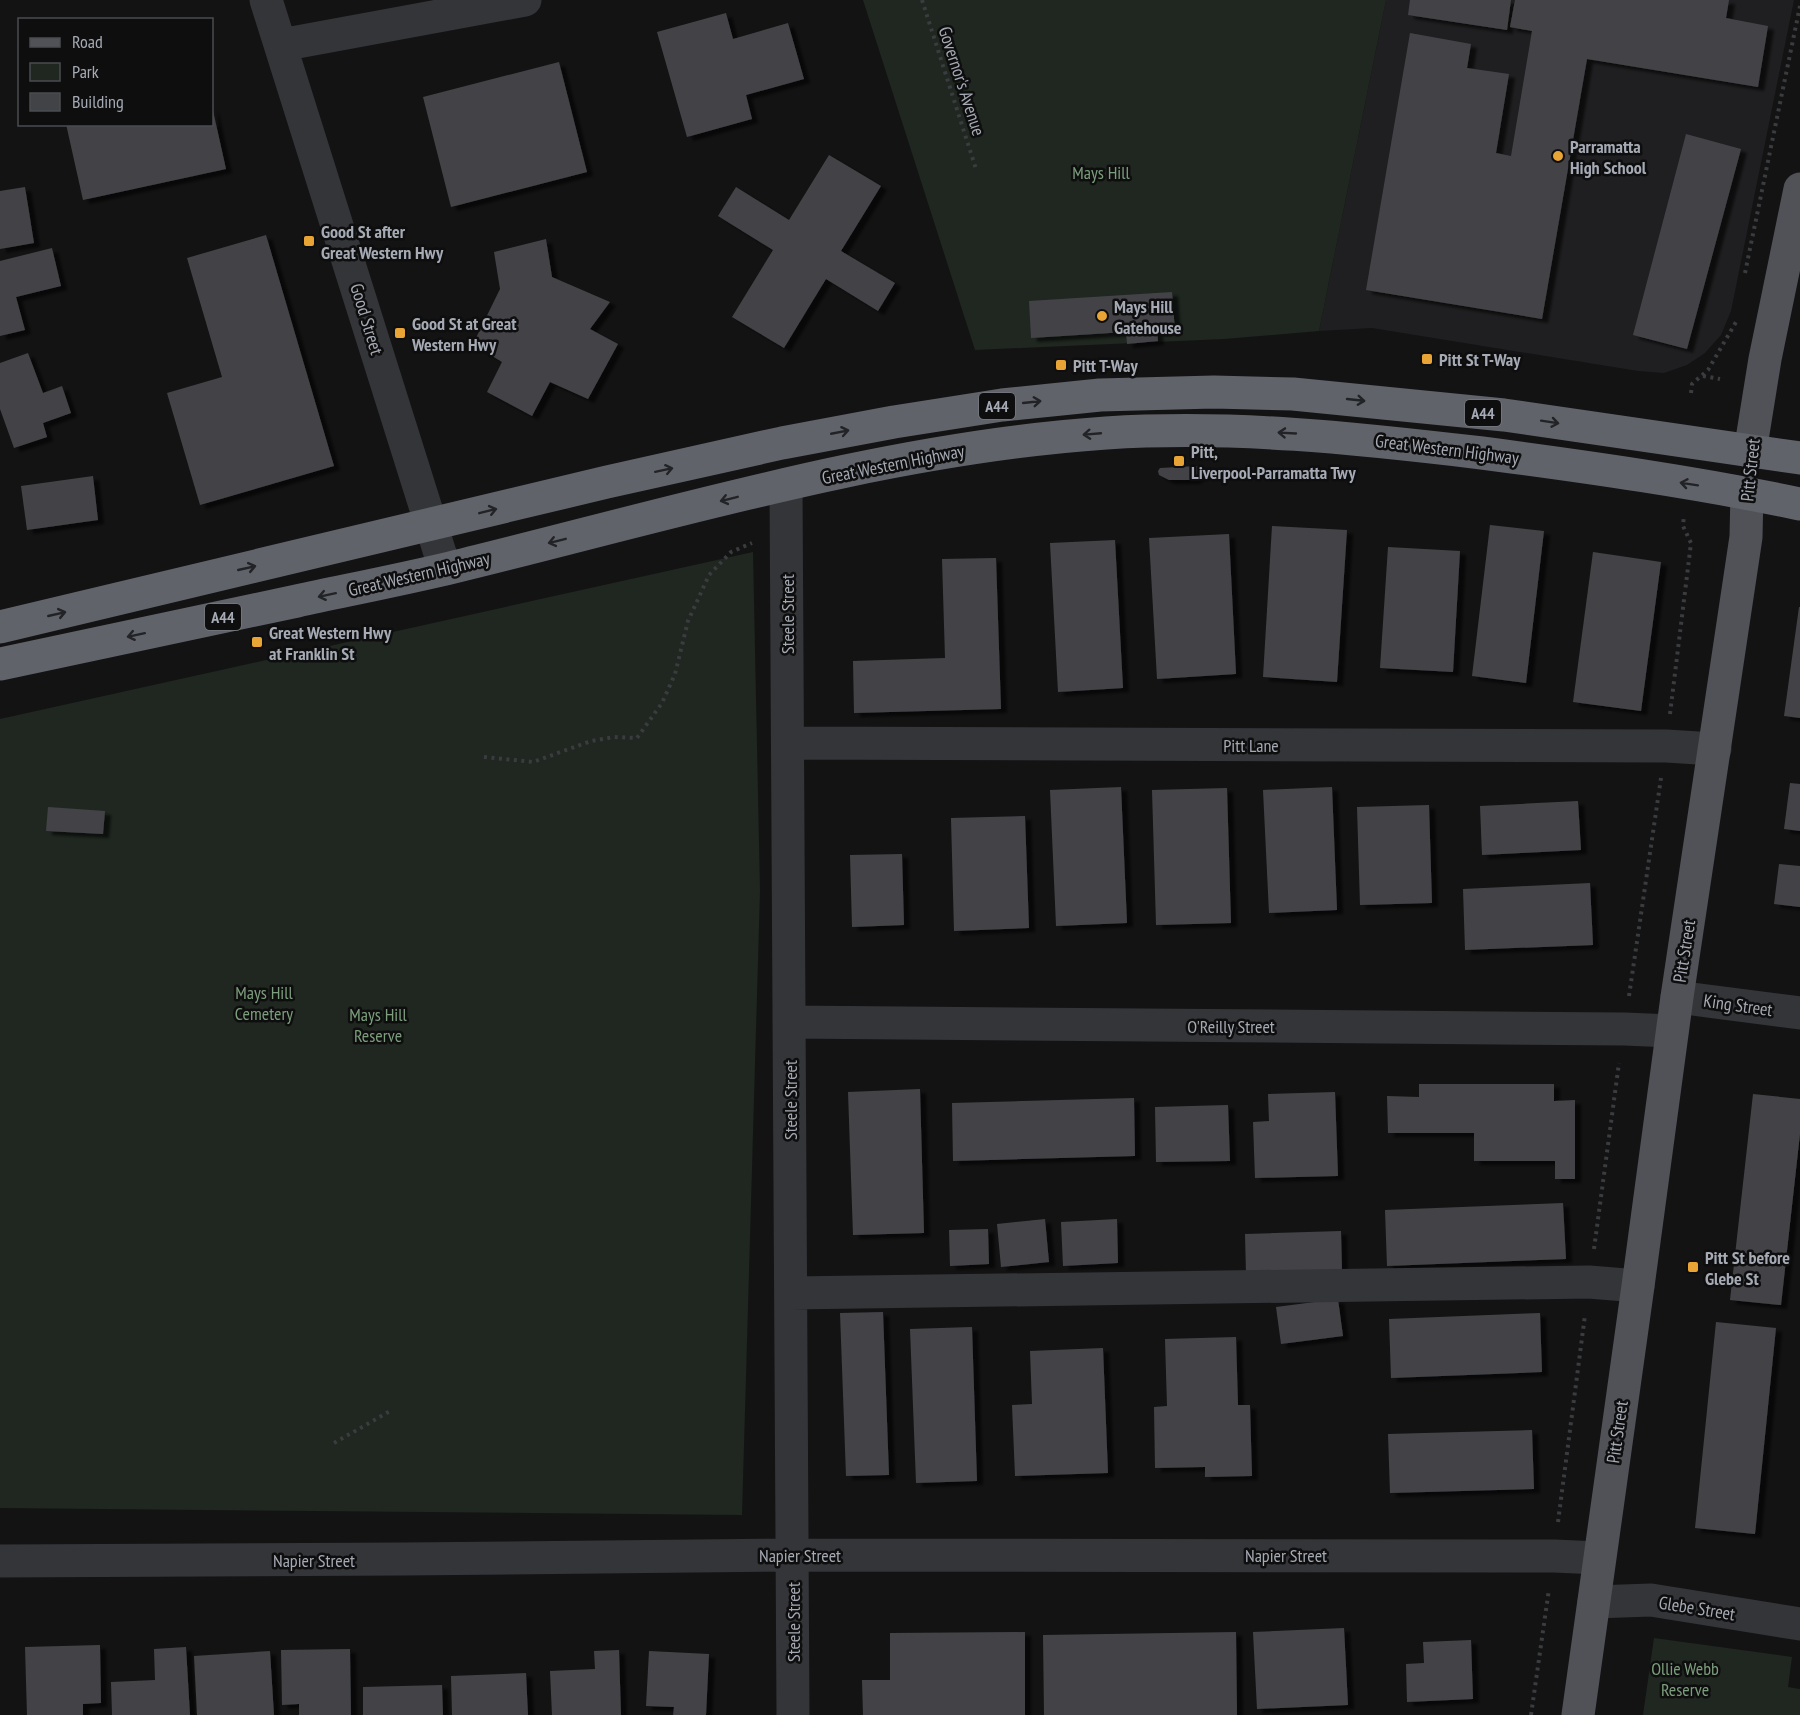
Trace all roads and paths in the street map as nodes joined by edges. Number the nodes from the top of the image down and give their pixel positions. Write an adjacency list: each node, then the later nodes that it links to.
1 (266, 0): 5 (street, Good Street)
2 (525, 0): 5 (street)
3 (922, 0): 6 (path, Governor's Avenue)
4 (1800, 6): 8 (path)
5 (281, 45): 19 (street, Good Street)
6 (976, 169)
7 (1800, 189): 13 (main road, Pitt Street)
8 (1744, 281)
9 (1738, 311): 10 (path)
10 (1703, 376): 11 (path); 12 (path)
11 (1720, 379)
12 (1691, 393)
13 (1750, 452): 14 (highway, A44); 16 (highway, Pitt Street); 19 (highway, A44, one-way to 13)
14 (1800, 458)
15 (786, 486): 16 (highway, Great Western Highway / A44, one-way to 15); 21 (highway, Great Western Highway / A44, one-way to 21); 24 (street, Steele Street)
16 (1747, 492): 17 (highway, Great Western Highway / A44); 26 (main road, Pitt Street)
17 (1800, 504)
18 (1684, 514): 25 (path)
19 (431, 524): 21 (street, Good Street); 22 (highway, A44, one-way to 19)
20 (752, 543): 27 (path)
21 (445, 569): 23 (highway, Great Western Highway / A44, one-way to 23)
22 (0, 627)
23 (0, 664)
24 (788, 743): 25 (street, Pitt Lane); 30 (street, Steele Street)
25 (1666, 746): 26 (street, Pitt Lane); 31 (path)
26 (1714, 748): 28 (main road, Pitt Street)
27 (484, 756)
28 (1677, 997): 29 (street, King Street); 32 (main road, Pitt Street)
29 (1800, 1013)
30 (789, 1022): 31 (street, O'Reilly Street); 35 (street, Steele Street)
31 (1624, 1029): 32 (street, O'Reilly Street); 33 (path)
32 (1672, 1031): 34 (main road, Pitt Street)
33 (1589, 1282): 34 (street); 35 (street); 39 (path)
34 (1638, 1286): 40 (main road, Pitt Street)
35 (791, 1293): 38 (street, Steele Street)
36 (392, 1410): 37 (path)
37 (334, 1443)
38 (792, 1555): 39 (street, Napier Street); 41 (street, Napier Street); 44 (street, Steele Street)
39 (1554, 1556): 40 (street, Napier Street); 45 (path)
40 (1599, 1558): 42 (main road, Pitt Street)
41 (0, 1561)
42 (1594, 1602): 43 (street, Glebe Street); 46 (main road, Pitt Street)
43 (1800, 1624)
44 (793, 1715)
45 (1531, 1715)
46 (1578, 1715)

